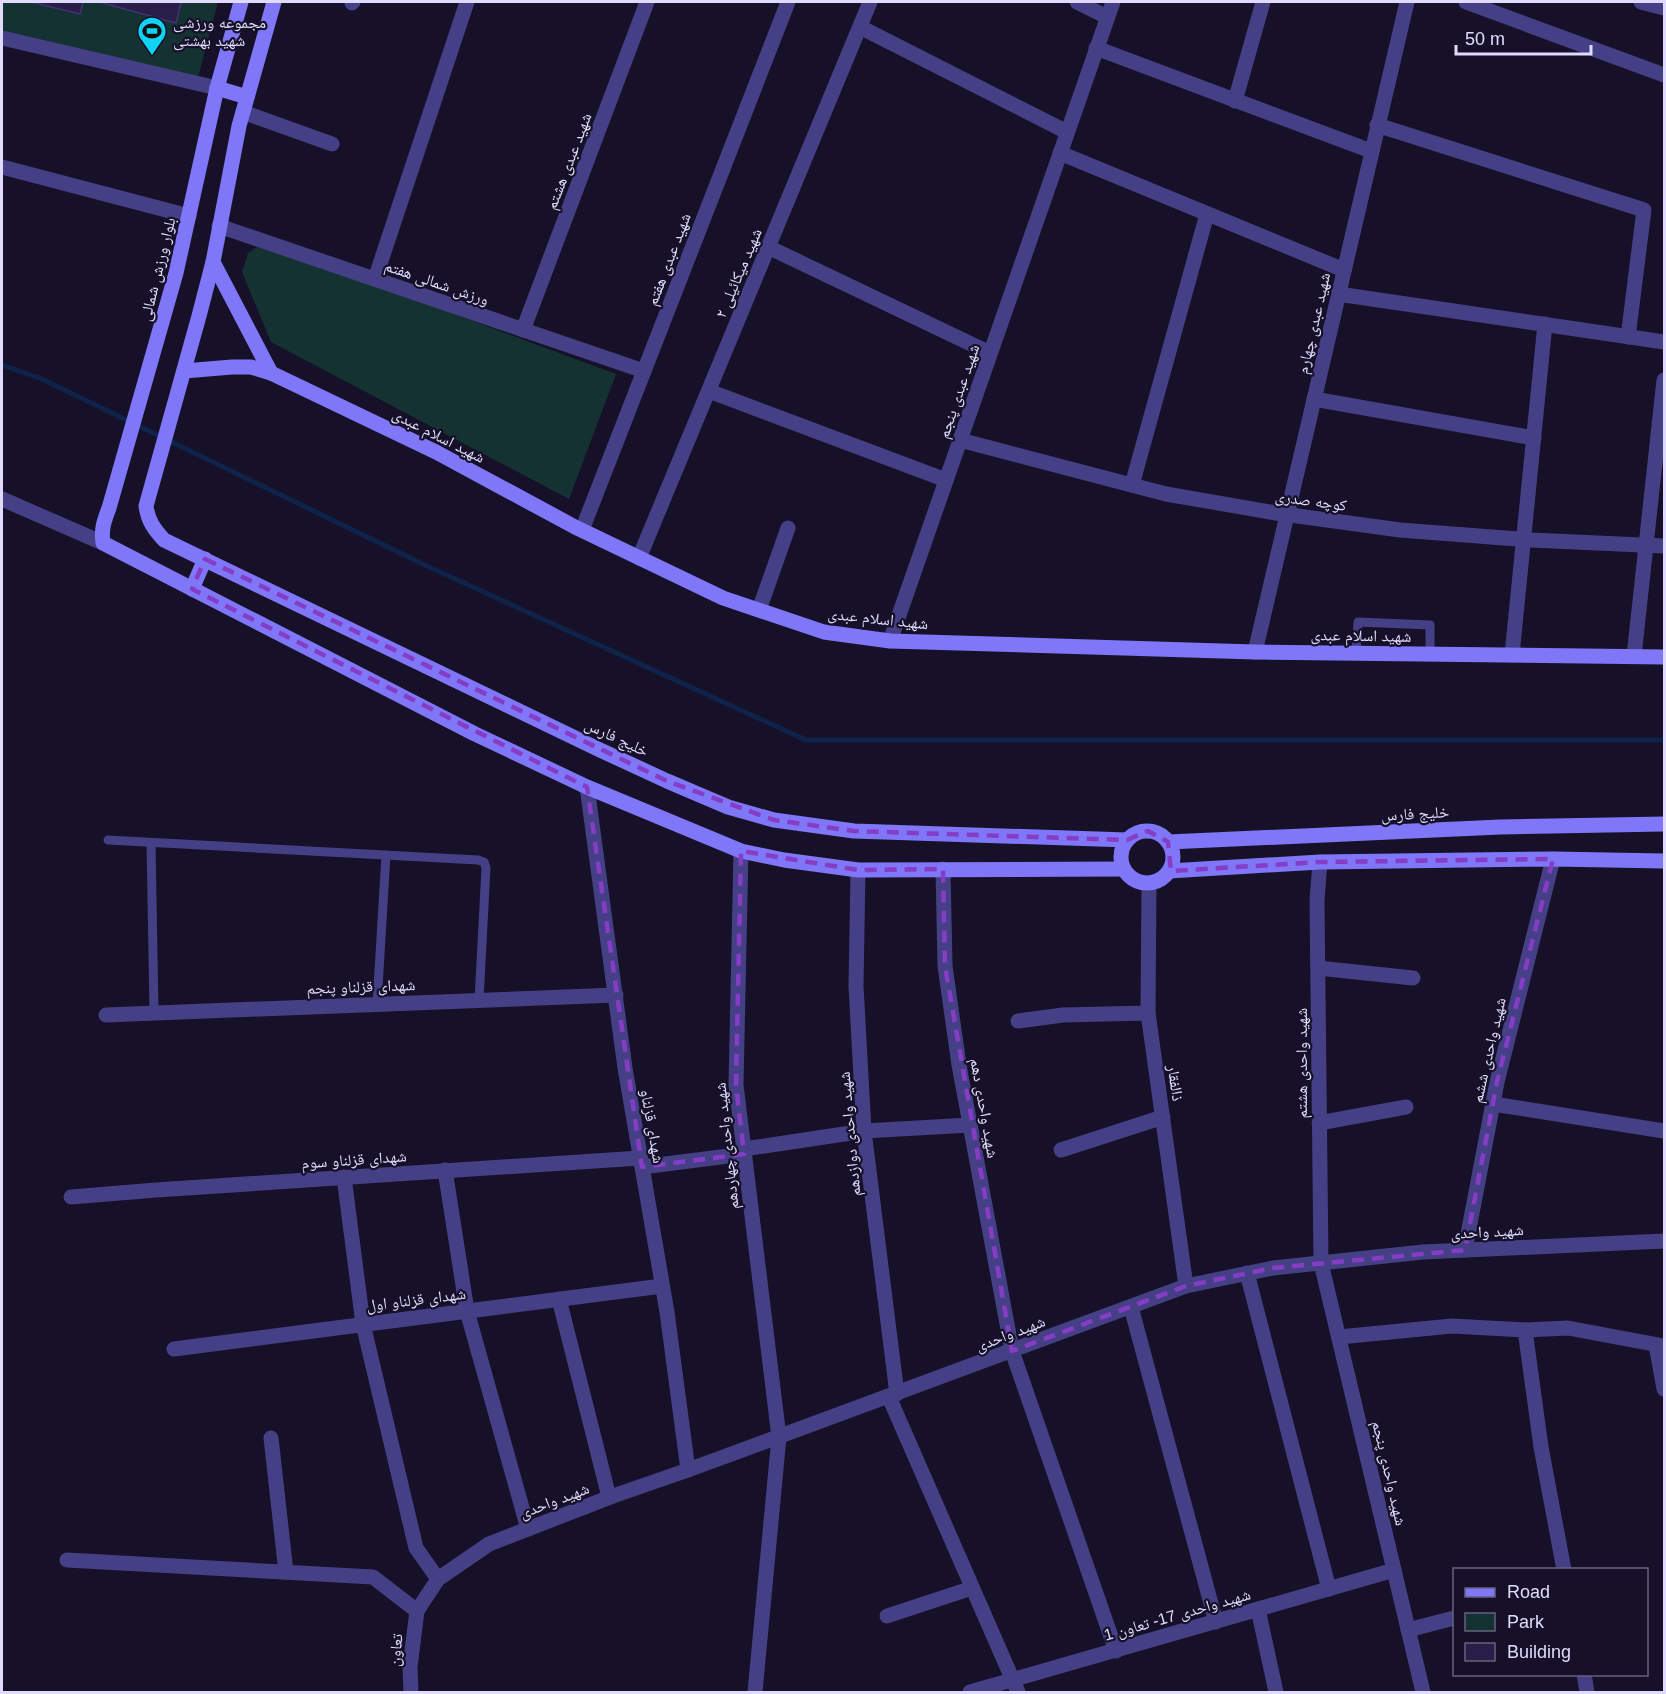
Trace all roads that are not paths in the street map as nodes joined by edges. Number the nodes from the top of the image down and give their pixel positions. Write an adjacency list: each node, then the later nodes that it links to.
1 (241, 2): 19 (main road, بلوار ورزش شمالی)
2 (274, 2): 21 (main road)
3 (467, 2): 34 (street)
4 (788, 2): 41 (street, شهید عبدی هفتم)
5 (870, 2): 15 (street, شهید میکائیلی ۲)
6 (1077, 2): 14 (street)
7 (1113, 2): 14 (street, شهید عبدی پنجم)
8 (1263, 2): 20 (street)
9 (1407, 2): 22 (street, شهید عبدی چهارم)
10 (1466, 2): 18 (street)
11 (1641, 2): 13 (street)
12 (646, 3): 37 (street, شهید عبدی هشتم)
13 (1665, 8)
14 (1107, 17): 17 (street, شهید عبدی پنجم)
15 (860, 27): 23 (street); 31 (street, شهید میکائیلی ۲)
16 (2, 39): 19 (street)
17 (1096, 48): 20 (street); 23 (street, شهید عبدی پنجم)
18 (1665, 75)
19 (217, 88): 21 (main road); 29 (main road, بلوار ورزش شمالی)
20 (1235, 101): 25 (street)
21 (245, 104): 24 (street); 30 (main road)
22 (1377, 125): 25 (street, شهید عبدی چهارم); 38 (street)
23 (1067, 132): 26 (street, شهید عبدی پنجم)
24 (332, 144)
25 (1371, 151): 33 (street, شهید عبدی چهارم)
26 (1060, 153): 28 (street); 40 (street, شهید عبدی پنجم)
27 (2, 167): 29 (street)
28 (1207, 214): 33 (street); 50 (street)
29 (189, 216): 56 (main road, بلوار ورزش شمالی)
30 (219, 225): 32 (main road); 34 (street, ورزش شمالی هفتم)
31 (768, 247): 40 (street); 45 (street, شهید میکائیلی ۲)
32 (213, 262): 42 (main road); 43 (main road)
33 (1344, 270): 35 (street, شهید عبدی چهارم)
34 (375, 279): 37 (street, ورزش شمالی هفتم)
35 (1338, 294): 36 (street); 46 (street, شهید عبدی چهارم)
36 (1545, 324): 38 (street); 47 (street)
37 (523, 330): 41 (street, ورزش شمالی هفتم)
38 (1628, 337): 39 (street)
39 (1665, 342)
40 (990, 353): 48 (street, شهید عبدی پنجم)
41 (644, 371): 54 (street, شهید عبدی هفتم)
42 (183, 373): 43 (main road, شهید اسلام عبدی); 60 (main road, خلیج فارس)
43 (271, 373): 54 (main road, شهید اسلام عبدی)
44 (1665, 380): 57 (street)
45 (709, 391): 49 (street); 59 (street, شهید میکائیلی ۲)
46 (1314, 399): 47 (street); 52 (street, شهید عبدی چهارم)
47 (1534, 438): 55 (street)
48 (960, 440): 49 (street, شهید عبدی پنجم); 50 (street, کوچه صدری)
49 (946, 480): 63 (street, شهید عبدی پنجم)
50 (1132, 485): 52 (street, کوچه صدری)
51 (2, 500): 56 (street)
52 (1287, 515): 55 (street, کوچه صدری); 64 (street, شهید عبدی چهارم)
53 (788, 528): 62 (street)
54 (582, 530): 59 (main road, شهید اسلام عبدی)
55 (1524, 539): 57 (street, کوچه صدری); 67 (street)
56 (103, 543): 61 (main road)
57 (1646, 545): 58 (street, کوچه صدری); 68 (street)
58 (1665, 546)
59 (639, 558): 62 (main road, شهید اسلام عبدی)
60 (206, 559): 61 (main road); 73 (main road, خلیج فارس)
61 (192, 589): 70 (main road)
62 (759, 610): 63 (main road, شهید اسلام عبدی)
63 (890, 640): 64 (main road, شهید اسلام عبدی)
64 (1255, 652): 65 (main road, شهید اسلام عبدی)
65 (1356, 653): 66 (main road, شهید اسلام عبدی); 66 (lane)
66 (1430, 654): 67 (main road, شهید اسلام عبدی)
67 (1512, 655): 68 (main road, شهید اسلام عبدی)
68 (1634, 656): 69 (main road, شهید اسلام عبدی)
69 (1665, 657)
70 (587, 787): 76 (main road); 88 (street, شهدای قزلناو)
71 (1665, 824): 74 (main road, خلیج فارس)
72 (108, 840): 75 (lane)
73 (1127, 840): 74 (main road); 82 (main road)
74 (1168, 842): 84 (main road)
75 (151, 843): 77 (lane); 91 (lane)
76 (741, 851): 83 (main road); 103 (street, شهید واحدی چهاردهم)
77 (386, 855): 89 (lane); 90 (lane)
78 (1553, 859): 79 (main road); 80 (main road); 95 (street, شهید واحدی ششم)
79 (1665, 861)
80 (1320, 862): 84 (main road); 86 (street, شهید واحدی هشتم)
81 (943, 869): 82 (main road); 83 (main road); 99 (street, شهید واحدی دهم)
82 (1124, 869): 85 (main road)
83 (858, 870): 100 (street, شهید واحدی دوازدهم)
84 (1169, 871): 85 (main road)
85 (1149, 883): 92 (street, ذالفقار)
86 (1318, 968): 87 (street); 98 (street, شهید واحدی هشتم)
87 (1413, 978)
88 (616, 994): 89 (street, شهدای قزلناو پنجم); 104 (street, شهدای قزلناو)
89 (479, 1000): 90 (street, شهدای قزلناو پنجم)
90 (377, 1004): 91 (street, شهدای قزلناو پنجم)
91 (154, 1012): 93 (street, شهدای قزلناو پنجم)
92 (1148, 1012): 94 (street); 97 (street, ذالفقار)
93 (106, 1015)
94 (1018, 1021)
95 (1493, 1104): 101 (street); 109 (street, شهید واحدی ششم)
96 (1406, 1107): 98 (street)
97 (1162, 1117): 102 (street); 113 (street, ذالفقار)
98 (1319, 1123): 110 (street, شهید واحدی هشتم)
99 (970, 1125): 100 (street, شهدای قزلناو سوم); 122 (street, شهید واحدی دهم)
100 (864, 1131): 103 (street, شهدای قزلناو سوم); 124 (street, شهید واحدی دوازدهم)
101 (1665, 1131)
102 (1061, 1149)
103 (744, 1152): 104 (street, شهدای قزلناو سوم); 125 (street, شهید واحدی چهاردهم)
104 (641, 1162): 105 (street, شهدای قزلناو سوم); 112 (street, شهدای قزلناو)
105 (446, 1170): 106 (street, شهدای قزلناو سوم); 116 (street)
106 (344, 1177): 107 (street, شهدای قزلناو سوم); 117 (street)
107 (71, 1197)
108 (1665, 1241): 109 (street, شهید واحدی)
109 (1465, 1250): 110 (street, شهید واحدی)
110 (1321, 1263): 111 (street, شهید واحدی); 119 (street, شهید واحدی پنجم)
111 (1247, 1273): 113 (street, شهید واحدی); 136 (street)
112 (662, 1286): 114 (street, شهدای قزلناو اول); 127 (street, شهدای قزلناو)
113 (1186, 1286): 115 (street, شهید واحدی)
114 (559, 1299): 116 (street, شهدای قزلناو اول); 128 (street)
115 (1131, 1307): 122 (street, شهید واحدی); 141 (street)
116 (467, 1311): 117 (street, شهدای قزلناو اول); 129 (street)
117 (363, 1324): 121 (street, شهدای قزلناو اول); 134 (street)
118 (1525, 1330): 119 (street); 120 (street); 131 (street)
119 (1339, 1337): 132 (street, شهید واحدی پنجم)
120 (1660, 1345): 123 (street)
121 (174, 1348)
122 (1012, 1351): 124 (street, شهید واحدی); 143 (street, شهید واحدی دهم)
123 (1665, 1389)
124 (893, 1395): 125 (street, شهید واحدی); 135 (street, شهید واحدی دوازدهم)
125 (779, 1437): 127 (street, شهید واحدی); 147 (street, شهید واحدی چهاردهم)
126 (271, 1438): 133 (street)
127 (688, 1470): 128 (street, شهید واحدی)
128 (609, 1497): 129 (street, شهید واحدی)
129 (528, 1529): 134 (street, شهید واحدی)
130 (67, 1560): 133 (street)
131 (1564, 1568)
132 (1394, 1570): 136 (street, شهید واحدی 17- تعاون 1); 142 (street, شهید واحدی پنجم)
133 (286, 1572): 138 (street)
134 (438, 1579): 138 (street, شهید واحدی)
135 (972, 1588): 139 (street); 145 (street, شهید واحدی دوازدهم)
136 (1329, 1589): 137 (street, شهید واحدی 17- تعاون 1)
137 (1258, 1609): 141 (street, شهید واحدی 17- تعاون 1); 149 (street)
138 (417, 1611): 146 (street, تعاون)
139 (887, 1616)
140 (1453, 1619): 142 (street)
141 (1216, 1622): 143 (street, شهید واحدی 17- تعاون 1)
142 (1408, 1630): 150 (street, شهید واحدی پنجم)
143 (1116, 1651): 145 (street, شهید واحدی 17- تعاون 1)
144 (1584, 1676): 151 (street)
145 (1015, 1686): 148 (street, شهید واحدی 17- تعاون 1)
146 (411, 1692)
147 (755, 1692)
148 (970, 1692)
149 (1276, 1692)
150 (1423, 1692)
151 (1587, 1692)

